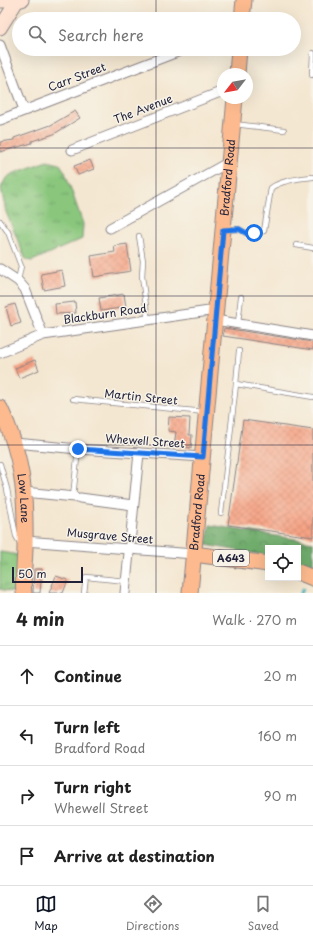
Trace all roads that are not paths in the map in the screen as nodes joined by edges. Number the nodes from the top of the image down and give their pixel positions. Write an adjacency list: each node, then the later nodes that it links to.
1 (244, 0): 4 (main road)
2 (0, 1): 3 (street)
3 (20, 1): 5 (street)
4 (243, 12)
5 (0, 28)
6 (0, 45): 14 (street)
7 (313, 53): 11 (lane)
8 (167, 56): 14 (street, Carr Street)
9 (238, 56): 10 (main road)
10 (237, 68)
11 (312, 75)
12 (217, 93): 18 (street, The Avenue)
13 (235, 104): 16 (main road, Bradford Road)
14 (24, 110): 15 (street, Carr Street)
15 (0, 120)
16 (233, 124): 17 (lane); 19 (main road, Bradford Road)
17 (284, 130)
18 (72, 150)
19 (229, 162): 22 (street); 23 (main road, Bradford Road)
20 (313, 177): 23 (lane)
21 (0, 221): 28 (lane)
22 (110, 228)
23 (223, 230): 30 (main road, Bradford Road)
24 (139, 236): 31 (lane)
25 (296, 244): 26 (lane)
26 (313, 248)
27 (0, 269): 28 (street)
28 (18, 281): 33 (street)
29 (242, 297): 32 (lane)
30 (216, 315): 31 (street, Blackburn Road); 32 (street, Blackburn Road); 41 (main road, Bradford Road)
31 (148, 321): 33 (street, Blackburn Road)
32 (238, 323): 34 (street, Blackburn Road)
33 (43, 335): 36 (street, Blackburn Road)
34 (313, 336)
35 (240, 351): 37 (lane)
36 (0, 353)
37 (236, 384): 38 (lane); 50 (lane)
38 (313, 397)
39 (73, 399): 41 (lane, Martin Street)
40 (0, 408): 42 (main road, Low Lane)
41 (207, 412): 45 (main road, Bradford Road)
42 (15, 443): 43 (street, Whewell Street); 47 (main road, Low Lane)
43 (78, 449): 44 (street, Whewell Street); 48 (lane)
44 (139, 453): 45 (street, Whewell Street); 49 (street)
45 (203, 457): 53 (main road, Bradford Road)
46 (0, 464): 51 (lane)
47 (24, 492): 48 (street); 51 (main road, Low Lane)
48 (76, 497): 49 (street)
49 (133, 505): 52 (street)
50 (222, 513)
51 (25, 544): 52 (street, Musgrave Street); 58 (main road, Low Lane)
52 (129, 550): 53 (street, Musgrave Street); 57 (street)
53 (194, 554): 54 (main road, A643); 61 (main road, Bradford Road)
54 (265, 564)
55 (301, 573): 56 (main road)
56 (313, 578)
57 (126, 581): 59 (lane); 60 (street)
58 (24, 593)
59 (84, 593)
60 (125, 593)
61 (190, 593)

